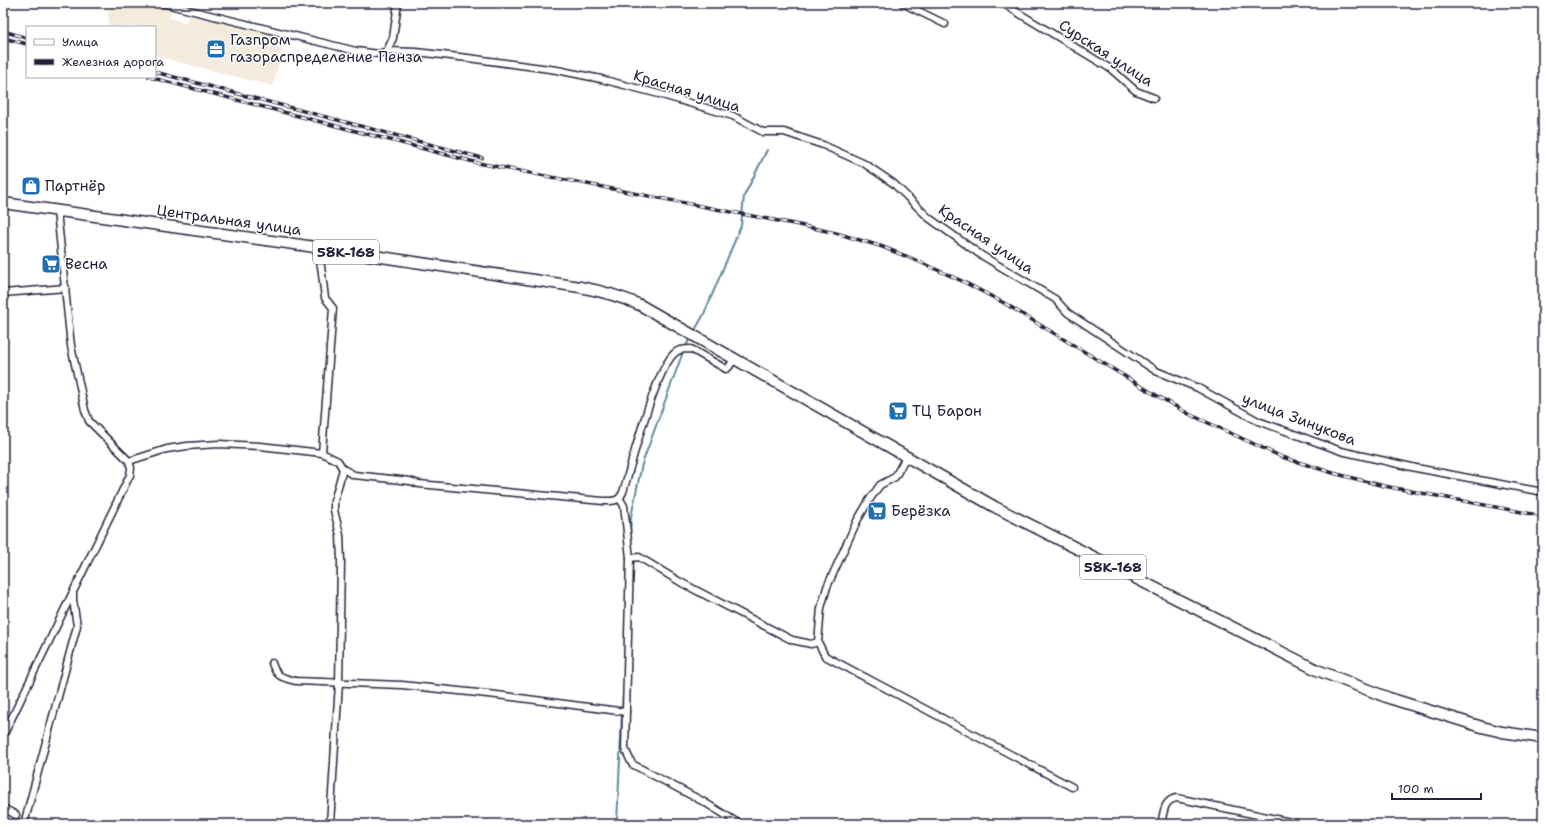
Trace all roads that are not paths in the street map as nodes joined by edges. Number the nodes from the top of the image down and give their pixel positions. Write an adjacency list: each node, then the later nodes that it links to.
1 (161, 3): 6 (street, Красная улица)
2 (398, 3): 6 (street)
3 (902, 3): 5 (street)
4 (1002, 3): 7 (street, Сурская улица)
5 (945, 24)
6 (387, 51): 13 (street, Красная улица)
7 (1154, 98)
8 (3, 204): 9 (main road, Центральная улица / 58К-168)
9 (57, 211): 10 (main road, Центральная улица / 58К-168); 11 (street)
10 (315, 247): 14 (main road, Центральная улица / 58К-168); 15 (street)
11 (66, 288): 12 (street); 17 (street)
12 (3, 293)
13 (1068, 313): 19 (street, улица Зинукова)
14 (734, 359): 16 (main road, 58К-168); 20 (street)
15 (322, 453): 17 (street); 18 (street)
16 (906, 456): 23 (street); 28 (main road, 58К-168)
17 (129, 461): 22 (street)
18 (343, 469): 20 (street); 25 (street)
19 (1543, 492)
20 (620, 499): 21 (street)
21 (630, 558): 23 (street); 26 (street)
22 (73, 592): 27 (street); 32 (street)
23 (818, 642): 29 (street)
24 (272, 663): 25 (street)
25 (339, 683): 26 (street); 33 (street)
26 (626, 712): 34 (street)
27 (3, 736)
28 (1543, 738)
29 (1072, 787)
30 (3, 808): 31 (street)
31 (16, 815)
32 (24, 824)
33 (330, 824)
34 (740, 824)
35 (1161, 824): 36 (street)
36 (1300, 824)

